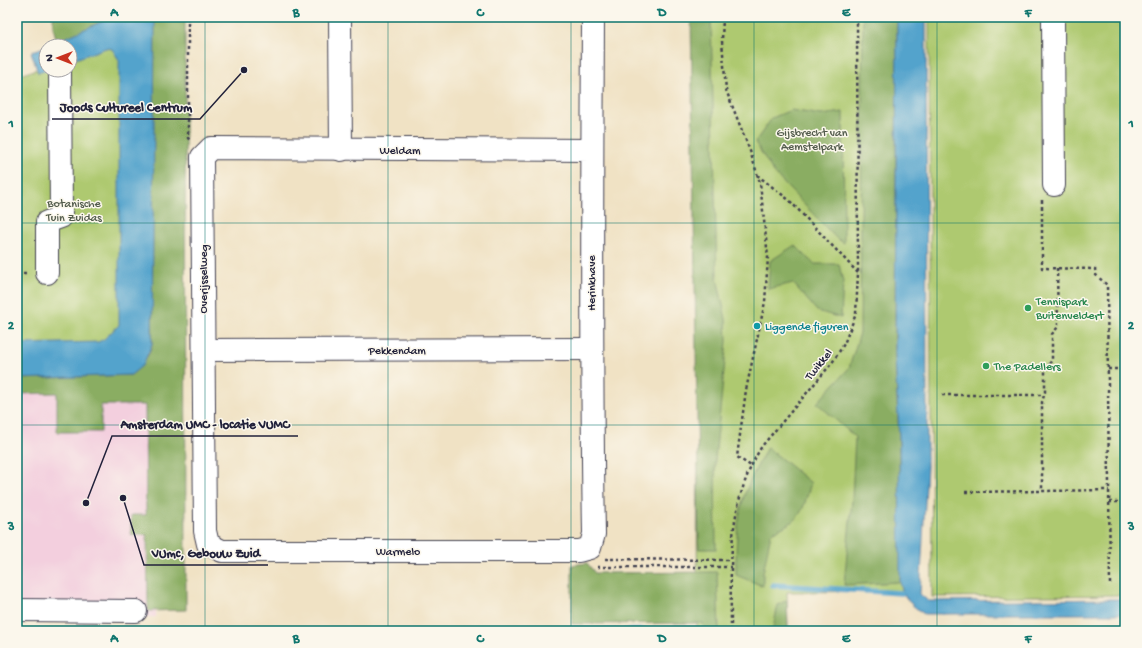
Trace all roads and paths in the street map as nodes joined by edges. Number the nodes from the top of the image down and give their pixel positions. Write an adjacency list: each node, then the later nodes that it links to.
1 (188, 17): 10 (path)
2 (340, 17): 8 (street)
3 (593, 17): 9 (street, Herinkhave)
4 (723, 17): 11 (path)
5 (857, 17): 14 (path, Twikkel)
6 (1053, 17): 12 (street)
7 (60, 78): 15 (street)
8 (341, 150): 9 (street, Weldam); 10 (street)
9 (592, 150): 16 (street, Herinkhave)
10 (202, 157): 17 (street, Overijsselweg)
11 (757, 174): 14 (path); 22 (path)
12 (1054, 185): 13 (path)
13 (1057, 268): 18 (path); 21 (path)
14 (858, 273): 22 (path, Twikkel)
15 (47, 274)
16 (591, 349): 17 (street, Pekkendam); 29 (street, Herinkhave)
17 (204, 350): 28 (street, Overijsselweg)
18 (1108, 369): 19 (path); 24 (path)
19 (1125, 369)
20 (942, 395): 21 (path)
21 (1044, 395): 23 (path)
22 (751, 466): 30 (path, Twikkel)
23 (1042, 490): 24 (path); 25 (path)
24 (1109, 490): 26 (path)
25 (965, 492)
26 (1109, 502): 27 (path); 32 (path)
27 (1125, 502)
28 (208, 544): 29 (street, Warmelo)
29 (591, 555): 30 (path); 31 (path)
30 (731, 560): 31 (path, Twikkel)
31 (731, 567): 35 (path, Twikkel)
32 (1110, 587)
33 (17, 610): 34 (street)
34 (136, 611)
35 (731, 631)

